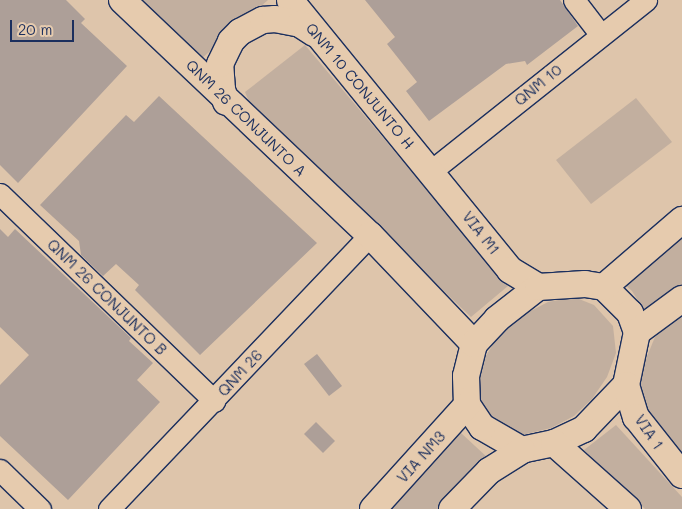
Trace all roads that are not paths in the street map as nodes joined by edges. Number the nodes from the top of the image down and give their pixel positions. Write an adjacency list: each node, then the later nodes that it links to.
1 (122, 0): 7 (main road, QNM 26 CONJUNTO A)
2 (290, 0): 6 (main road, QNM 10 CONJUNTO H)
3 (574, 0): 5 (street)
4 (646, 0): 5 (street, QNM 10)
5 (601, 35): 8 (street, QNM 10)
6 (320, 39): 7 (main road); 8 (main road, QNM 10 CONJUNTO H)
7 (226, 102): 11 (main road, QNM 26 CONJUNTO A)
8 (431, 171): 12 (main road, VIA M1)
9 (0, 194): 18 (street, QNM 26 CONJUNTO B)
10 (682, 220): 13 (main road)
11 (370, 235): 16 (main road); 18 (street, QNM 26)
12 (538, 287): 13 (main road); 16 (main road)
13 (604, 287): 15 (main road)
14 (682, 298): 15 (main road)
15 (637, 332): 17 (main road)
16 (474, 344): 19 (main road)
17 (626, 385): 20 (main road); 23 (main road, VIA 1)
18 (214, 401): 25 (street, QNM 26)
19 (467, 405): 21 (main road); 26 (main road, VIA NM3)
20 (554, 443): 21 (main road); 28 (main road)
21 (522, 450): 27 (main road)
22 (0, 470): 24 (street)
23 (682, 475)
24 (40, 509)
25 (109, 509)
26 (373, 509)
27 (452, 509)
28 (628, 509)

